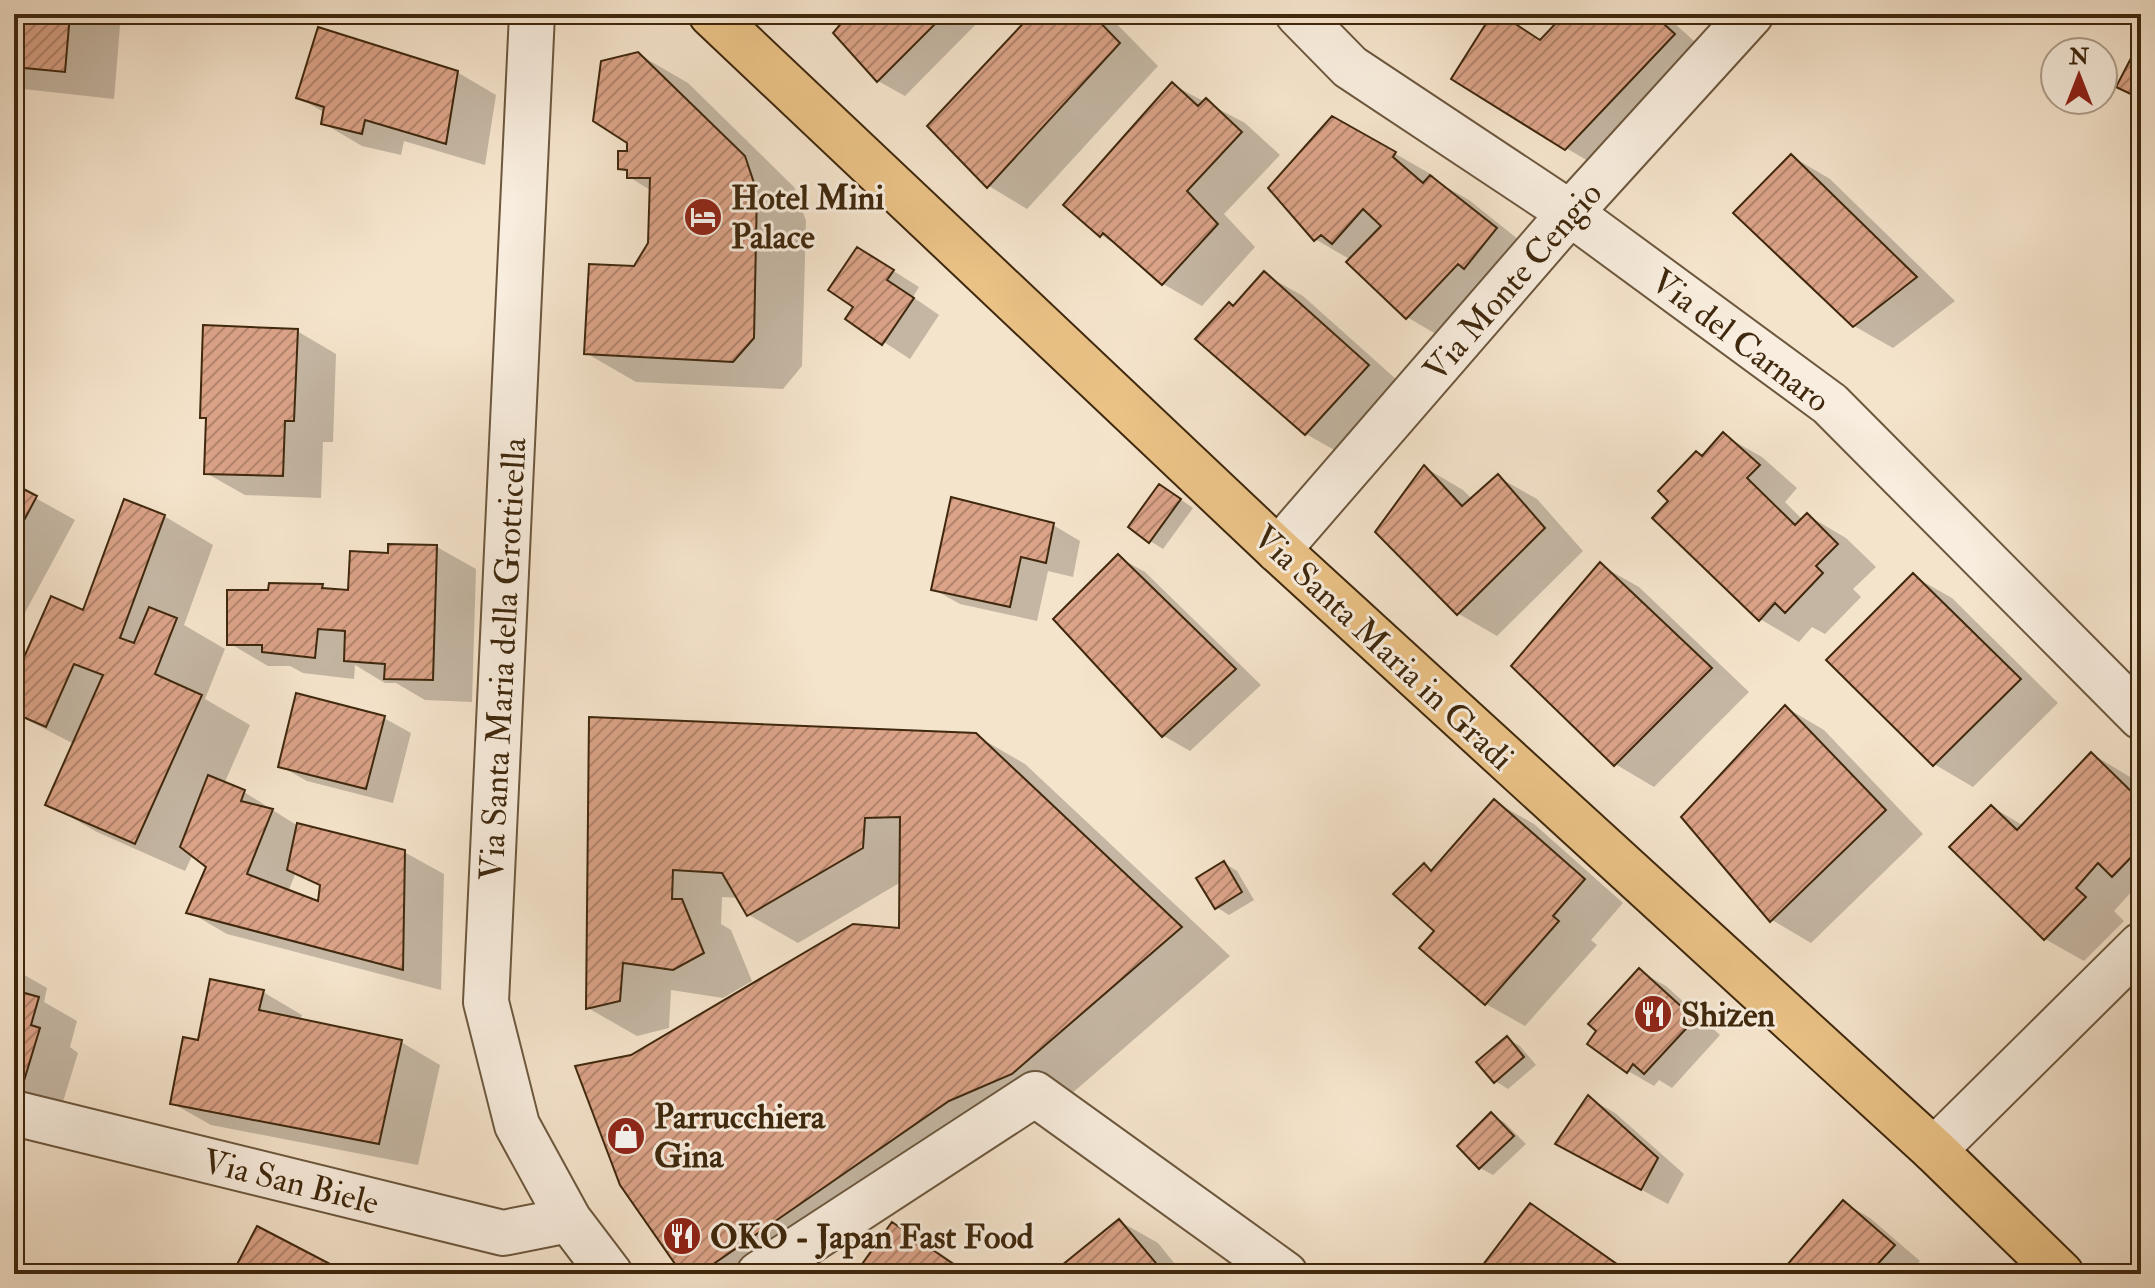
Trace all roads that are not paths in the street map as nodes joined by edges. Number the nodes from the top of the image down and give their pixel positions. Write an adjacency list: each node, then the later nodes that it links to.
1 (532, 14): 11 (street, Via Santa Maria della Grotticella)
2 (711, 14): 6 (main road, Via Santa Maria in Gradi)
3 (1298, 14): 5 (street, Via del Carnaro)
4 (1751, 14): 5 (street, Via Monte Cengio)
5 (1570, 213): 6 (street, Via Monte Cengio); 7 (street, Via del Carnaro)
6 (1278, 550): 10 (main road, Via Santa Maria in Gradi)
7 (2141, 717)
8 (2141, 945): 10 (street)
9 (14, 1113): 11 (street, Via San Biele)
10 (1934, 1150): 15 (main road, Via Santa Maria in Gradi)
11 (569, 1220): 12 (street, Via Santa Maria della Grotticella)
12 (610, 1274)
13 (759, 1274): 14 (street)
14 (1285, 1274)
15 (2061, 1274)

